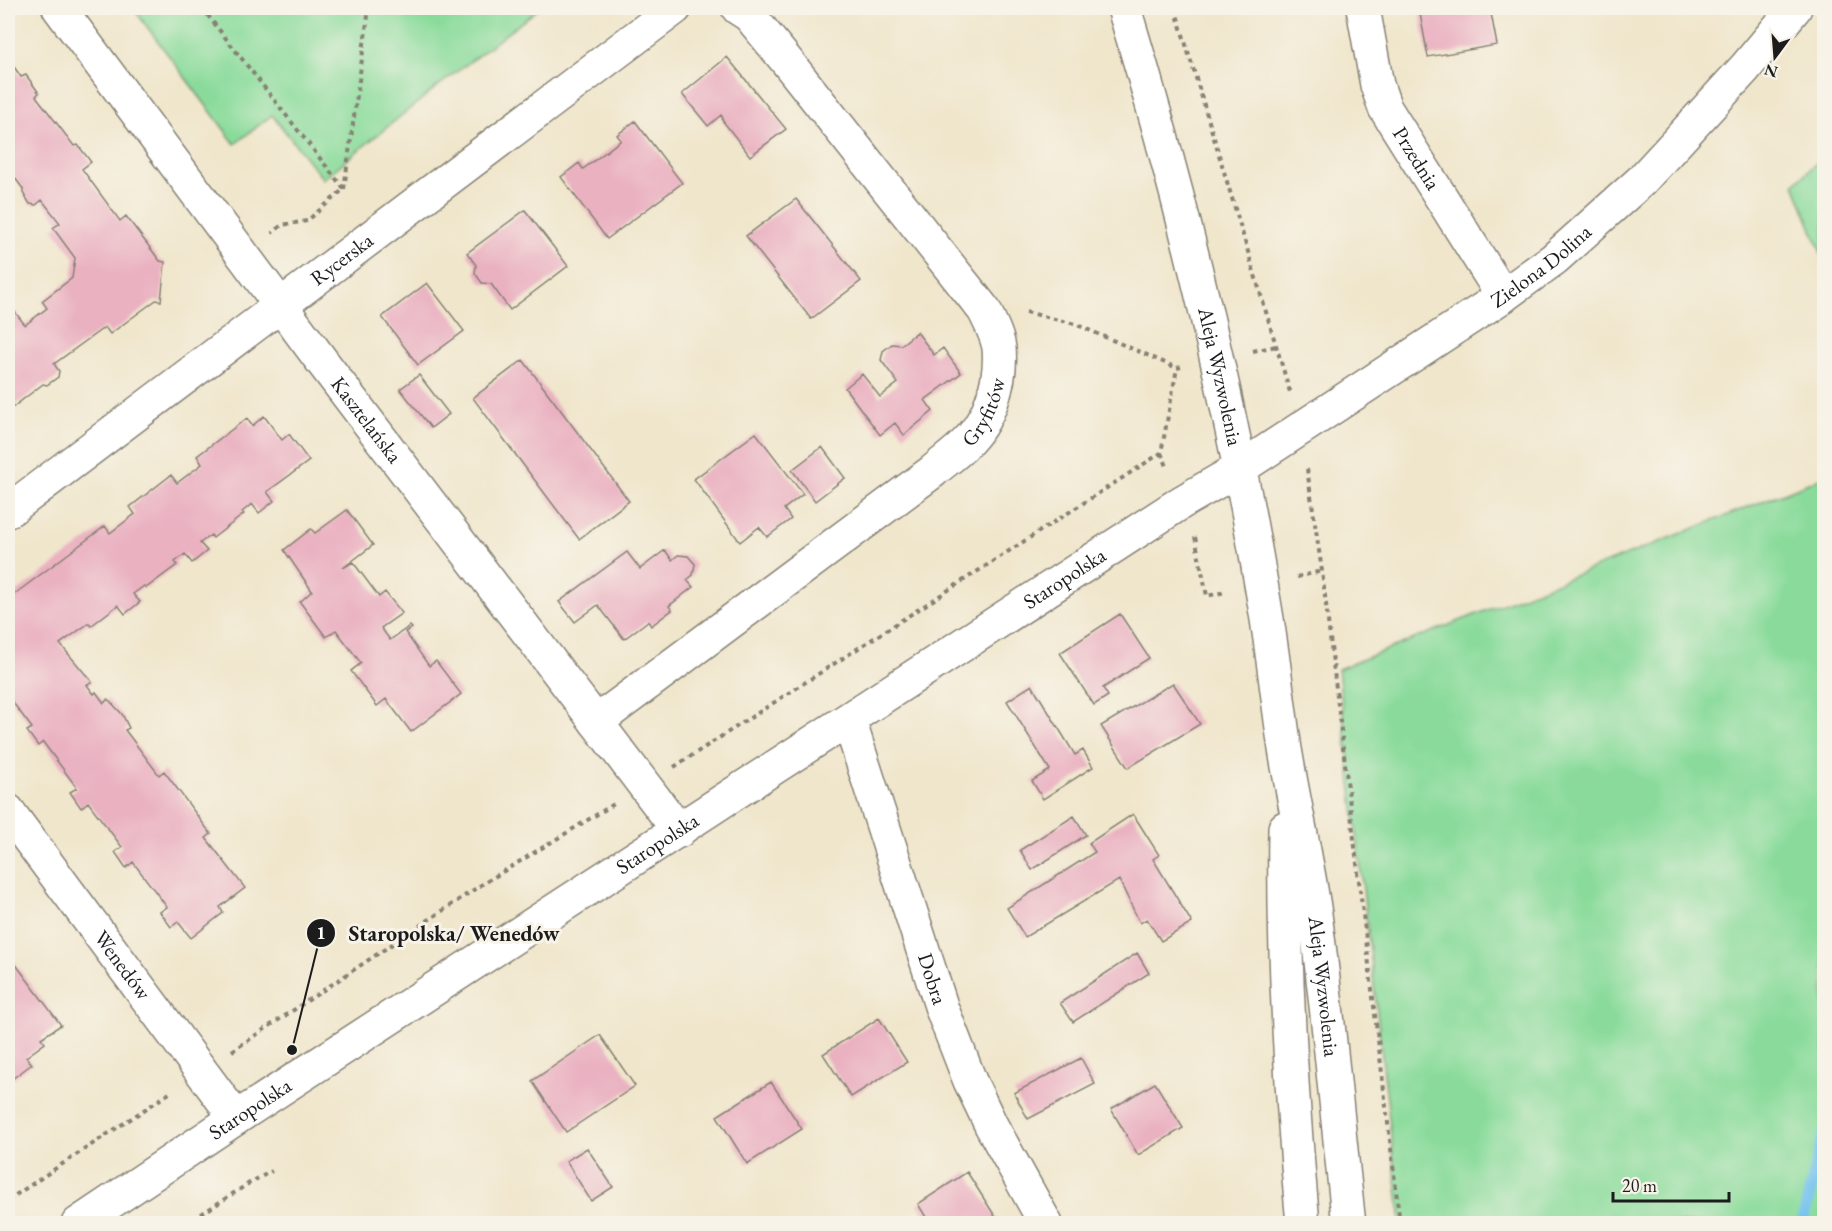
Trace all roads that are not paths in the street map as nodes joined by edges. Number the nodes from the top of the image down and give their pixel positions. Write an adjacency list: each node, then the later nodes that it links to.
1 (59, 8): 8 (street, Kasztelańska)
2 (675, 8): 8 (street, Rycerska)
3 (738, 8): 12 (street, Gryfitów)
4 (1124, 8): 9 (street, Aleja Wyzwolenia)
5 (1363, 8): 7 (street, Przednia)
6 (1795, 8): 7 (street, Zielona Dolina)
7 (1503, 296): 9 (street, Zielona Dolina)
8 (280, 305): 10 (street, Rycerska); 12 (street, Kasztelańska)
9 (1239, 469): 11 (street, Staropolska); 13 (street, Aleja Wyzwolenia)
10 (8, 511)
11 (849, 720): 15 (street, Staropolska); 18 (street, Dobra)
12 (596, 722): 15 (street, Kasztelańska)
13 (1286, 751): 19 (street, Aleja Wyzwolenia); 20 (street, Aleja Wyzwolenia)
14 (8, 811): 16 (street, Wenedów)
15 (679, 831): 16 (street, Staropolska)
16 (236, 1118): 17 (street, Staropolska)
17 (78, 1224)
18 (1046, 1224)
19 (1303, 1224)
20 (1349, 1224)

